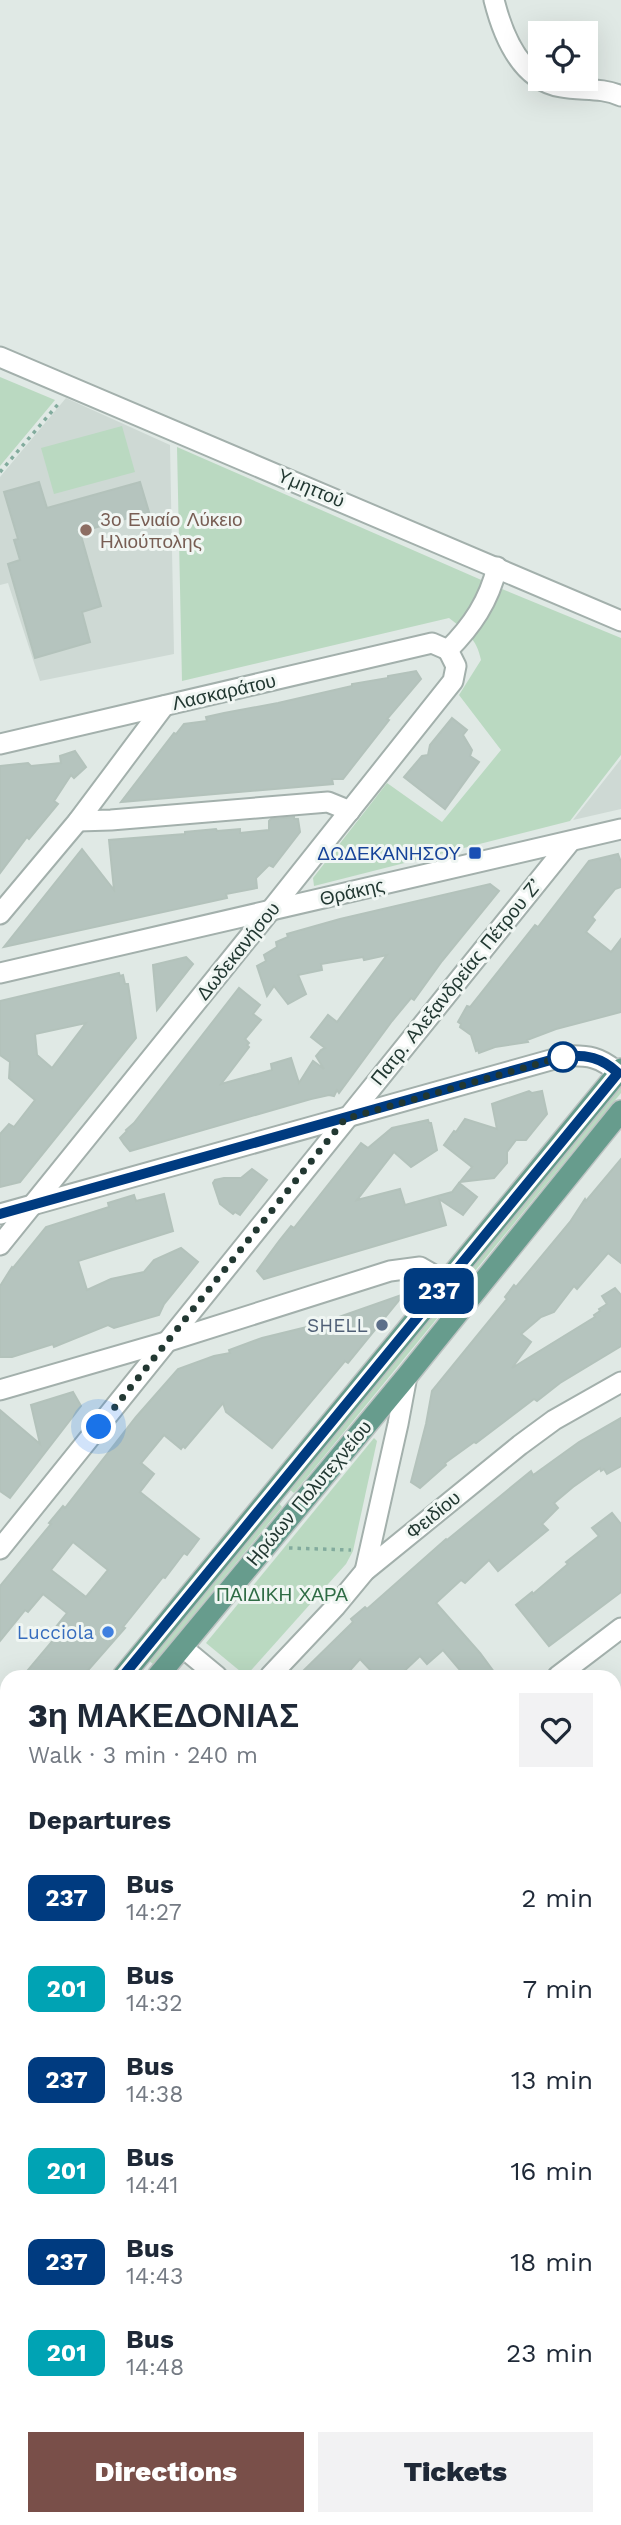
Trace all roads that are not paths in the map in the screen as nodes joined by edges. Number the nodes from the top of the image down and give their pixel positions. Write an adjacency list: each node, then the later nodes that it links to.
1 (494, 0): 2 (street)
2 (621, 96)
3 (0, 357): 4 (street, Υμηττού)
4 (497, 567): 5 (street, Υμηττού); 6 (street)
5 (621, 621)
6 (448, 650): 7 (street, Λασκαράτου); 9 (street, Δωδεκανήσου)
7 (164, 706): 8 (street, Λασκαράτου); 10 (street)
8 (0, 744)
9 (350, 811): 10 (street); 13 (street, Δωδεκανήσου)
10 (78, 821): 14 (street)
11 (621, 829): 12 (street, Θράκης)
12 (570, 842): 13 (street, Θράκης); 18 (street, Πατρ. Αλεξανδρείας Πέτρου Ζ’)
13 (270, 912): 15 (street, Θράκης); 19 (street, Δωδεκανήσου)
14 (0, 914)
15 (0, 973)
16 (620, 1071): 18 (street); 22 (main road, Ηρώων Πολυτεχνείου)
17 (621, 1111): 24 (main road, Ηρώων Πολυτεχνείου)
18 (345, 1119): 19 (street); 23 (street, Πατρ. Αλεξανδρείας Πέτρου Ζ’)
19 (34, 1203): 20 (street); 21 (street, Δωδεκανήσου)
20 (0, 1214)
21 (0, 1245)
22 (446, 1282): 23 (street); 31 (main road, Ηρώων Πολυτεχνείου)
23 (169, 1341): 26 (street); 27 (street, Πατρ. Αλεξανδρείας Πέτρου Ζ’)
24 (407, 1376): 28 (street, Ηρώων Πολυτεχνείου); 30 (main road, Ηρώων Πολυτεχνείου)
25 (621, 1382): 28 (street, Φειδίου)
26 (0, 1390)
27 (0, 1549)
28 (365, 1571): 34 (street, Φειδίου)
29 (621, 1628): 35 (street)
30 (182, 1647): 32 (main road, Ηρώων Πολυτεχνείου); 33 (street)
31 (128, 1670)
32 (167, 1670)
33 (210, 1670)
34 (276, 1670)
35 (566, 1670)

